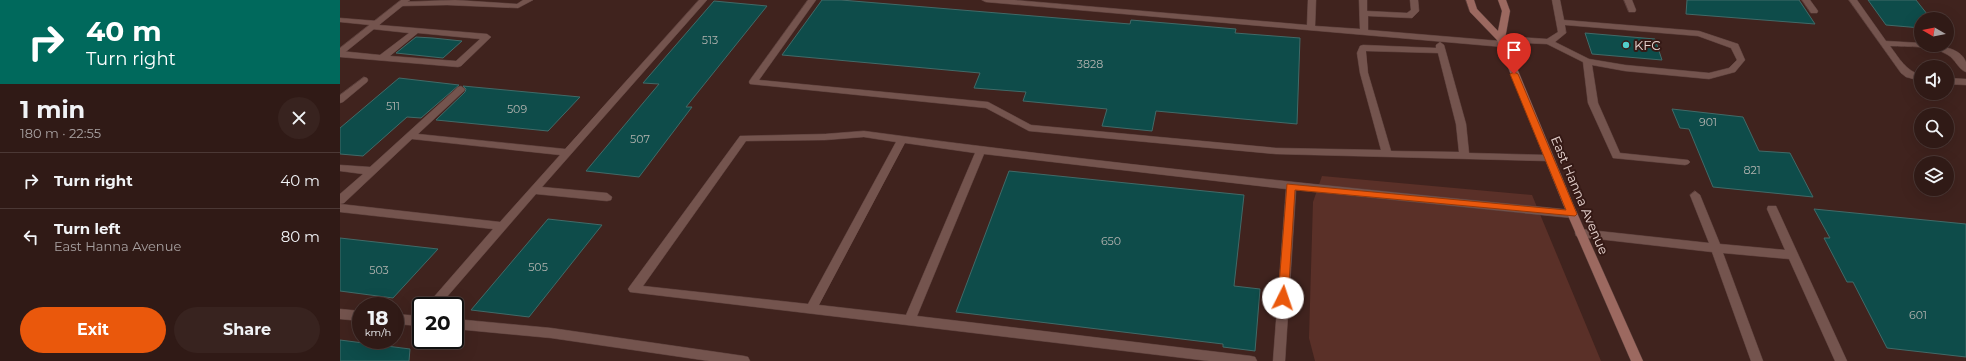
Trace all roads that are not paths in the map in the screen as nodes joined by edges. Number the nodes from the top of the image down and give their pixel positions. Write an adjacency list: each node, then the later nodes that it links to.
1 (529, 0): 15 (street)
2 (703, 0): 44 (street)
3 (812, 0): 45 (street)
4 (986, 0): 16 (street)
5 (1312, 0): 23 (street)
6 (1363, 0): 19 (street)
7 (1414, 0): 19 (street)
8 (1470, 0): 27 (main road, East Hanna Avenue)
9 (1502, 0): 27 (main road)
10 (1556, 0): 21 (street)
11 (1628, 0): 17 (street)
12 (1806, 0): 18 (street)
13 (1853, 0): 29 (street)
14 (403, 2): 15 (street); 22 (street)
15 (450, 2)
16 (1068, 3): 23 (street)
17 (1632, 10)
18 (1814, 11)
19 (1364, 13): 25 (street)
20 (340, 20): 22 (street)
21 (1561, 22): 28 (street); 33 (street)
22 (375, 25): 24 (street); 31 (street)
23 (1312, 27): 25 (street)
24 (416, 31): 32 (street); 32 (street)
25 (1364, 31): 26 (street)
26 (1439, 37): 27 (street); 30 (street)
27 (1502, 41): 28 (street); 47 (main road, East Hanna Avenue)
28 (1549, 42): 33 (street)
29 (1884, 43): 34 (street); 35 (street)
30 (1441, 51): 45 (street); 46 (street)
31 (340, 53): 32 (street)
32 (383, 57)
33 (1587, 61): 48 (street)
34 (1966, 68)
35 (1914, 76)
36 (364, 80): 40 (street)
37 (1954, 81): 38 (street)
38 (1966, 82)
39 (461, 89): 41 (street)
40 (340, 100)
41 (410, 136): 44 (street); 50 (street)
42 (902, 139): 43 (street); 64 (street); 64 (street)
43 (981, 150): 51 (street); 67 (street)
44 (567, 152): 52 (street)
45 (1387, 154): 46 (street)
46 (1464, 156): 47 (street)
47 (1548, 158): 58 (main road, East Hanna Avenue)
48 (1685, 162)
49 (340, 168): 50 (street)
50 (372, 171): 55 (street)
51 (1291, 186): 58 (street); 71 (street)
52 (534, 190): 54 (street); 59 (street)
53 (1695, 195): 61 (street)
54 (607, 197)
55 (340, 200)
56 (340, 208): 59 (street)
57 (1772, 209): 62 (street)
58 (1572, 214): 60 (main road, East Hanna Avenue)
59 (502, 226): 63 (street)
60 (1580, 233): 61 (street); 72 (main road, East Hanna Avenue)
61 (1716, 248): 62 (street); 73 (street)
62 (1792, 256): 74 (street)
63 (440, 297)
64 (811, 309): 67 (street)
65 (340, 314): 66 (street)
66 (352, 315)
67 (910, 320): 70 (street)
68 (464, 325): 69 (street)
69 (744, 361)
70 (1251, 361)
71 (1279, 361)
72 (1637, 361)
73 (1757, 361)
74 (1841, 361)

